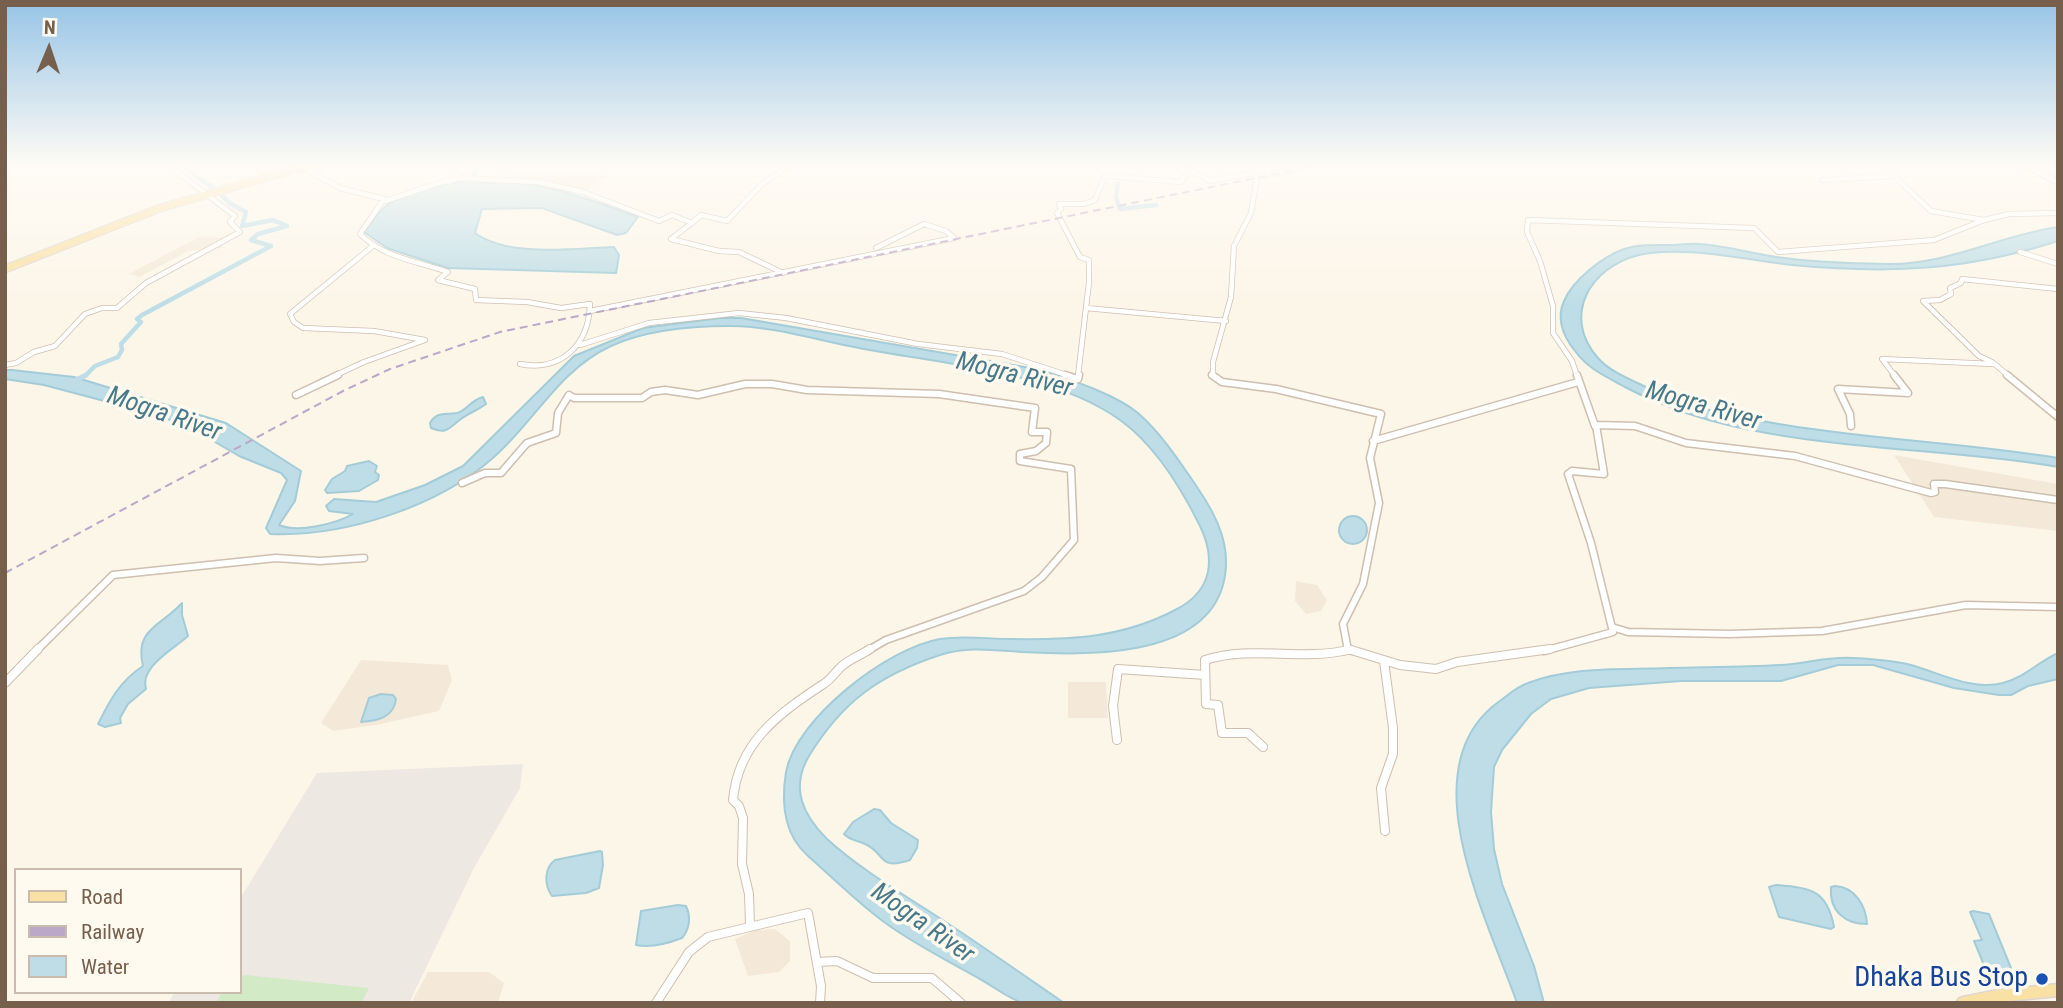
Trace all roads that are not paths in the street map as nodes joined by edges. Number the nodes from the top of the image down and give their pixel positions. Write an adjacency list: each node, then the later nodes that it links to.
1 (152, 211): 16 (main road)
2 (229, 211): 24 (street)
3 (377, 211): 12 (street)
4 (633, 211): 11 (street)
5 (736, 211): 11 (street)
6 (1059, 211): 19 (street)
7 (1250, 211): 21 (street)
8 (1930, 211): 10 (street)
9 (2058, 213): 10 (street)
10 (1984, 220): 26 (street)
11 (692, 223): 17 (street)
12 (374, 245): 20 (street); 27 (street)
13 (876, 248): 17 (street)
14 (2020, 252): 15 (street)
15 (2058, 264)
16 (5, 269)
17 (783, 273): 20 (street)
18 (2058, 289): 25 (street)
19 (1086, 308): 21 (street); 22 (street)
20 (590, 311): 22 (street)
21 (1226, 321): 31 (street)
22 (580, 345): 23 (street)
23 (520, 364)
24 (5, 365)
25 (1994, 365): 28 (street); 30 (street)
26 (1578, 382): 29 (street); 31 (street)
27 (296, 395)
28 (2058, 417)
29 (1595, 426): 33 (street); 36 (street)
30 (1852, 426)
31 (1373, 441): 37 (street)
32 (461, 483): 44 (street)
33 (2058, 500)
34 (364, 558): 40 (street)
35 (2058, 607): 36 (street)
36 (1612, 626): 38 (street)
37 (1348, 650): 38 (street); 39 (street)
38 (1384, 661): 43 (street)
39 (1205, 675): 41 (street); 42 (street)
40 (5, 683)
41 (1117, 740)
42 (1262, 747)
43 (1385, 831)
44 (750, 926): 45 (street); 47 (street)
45 (817, 962): 48 (street); 49 (street)
46 (2058, 990): 50 (main road)
47 (656, 1003)
48 (820, 1003)
49 (961, 1003)
50 (1963, 1003)

